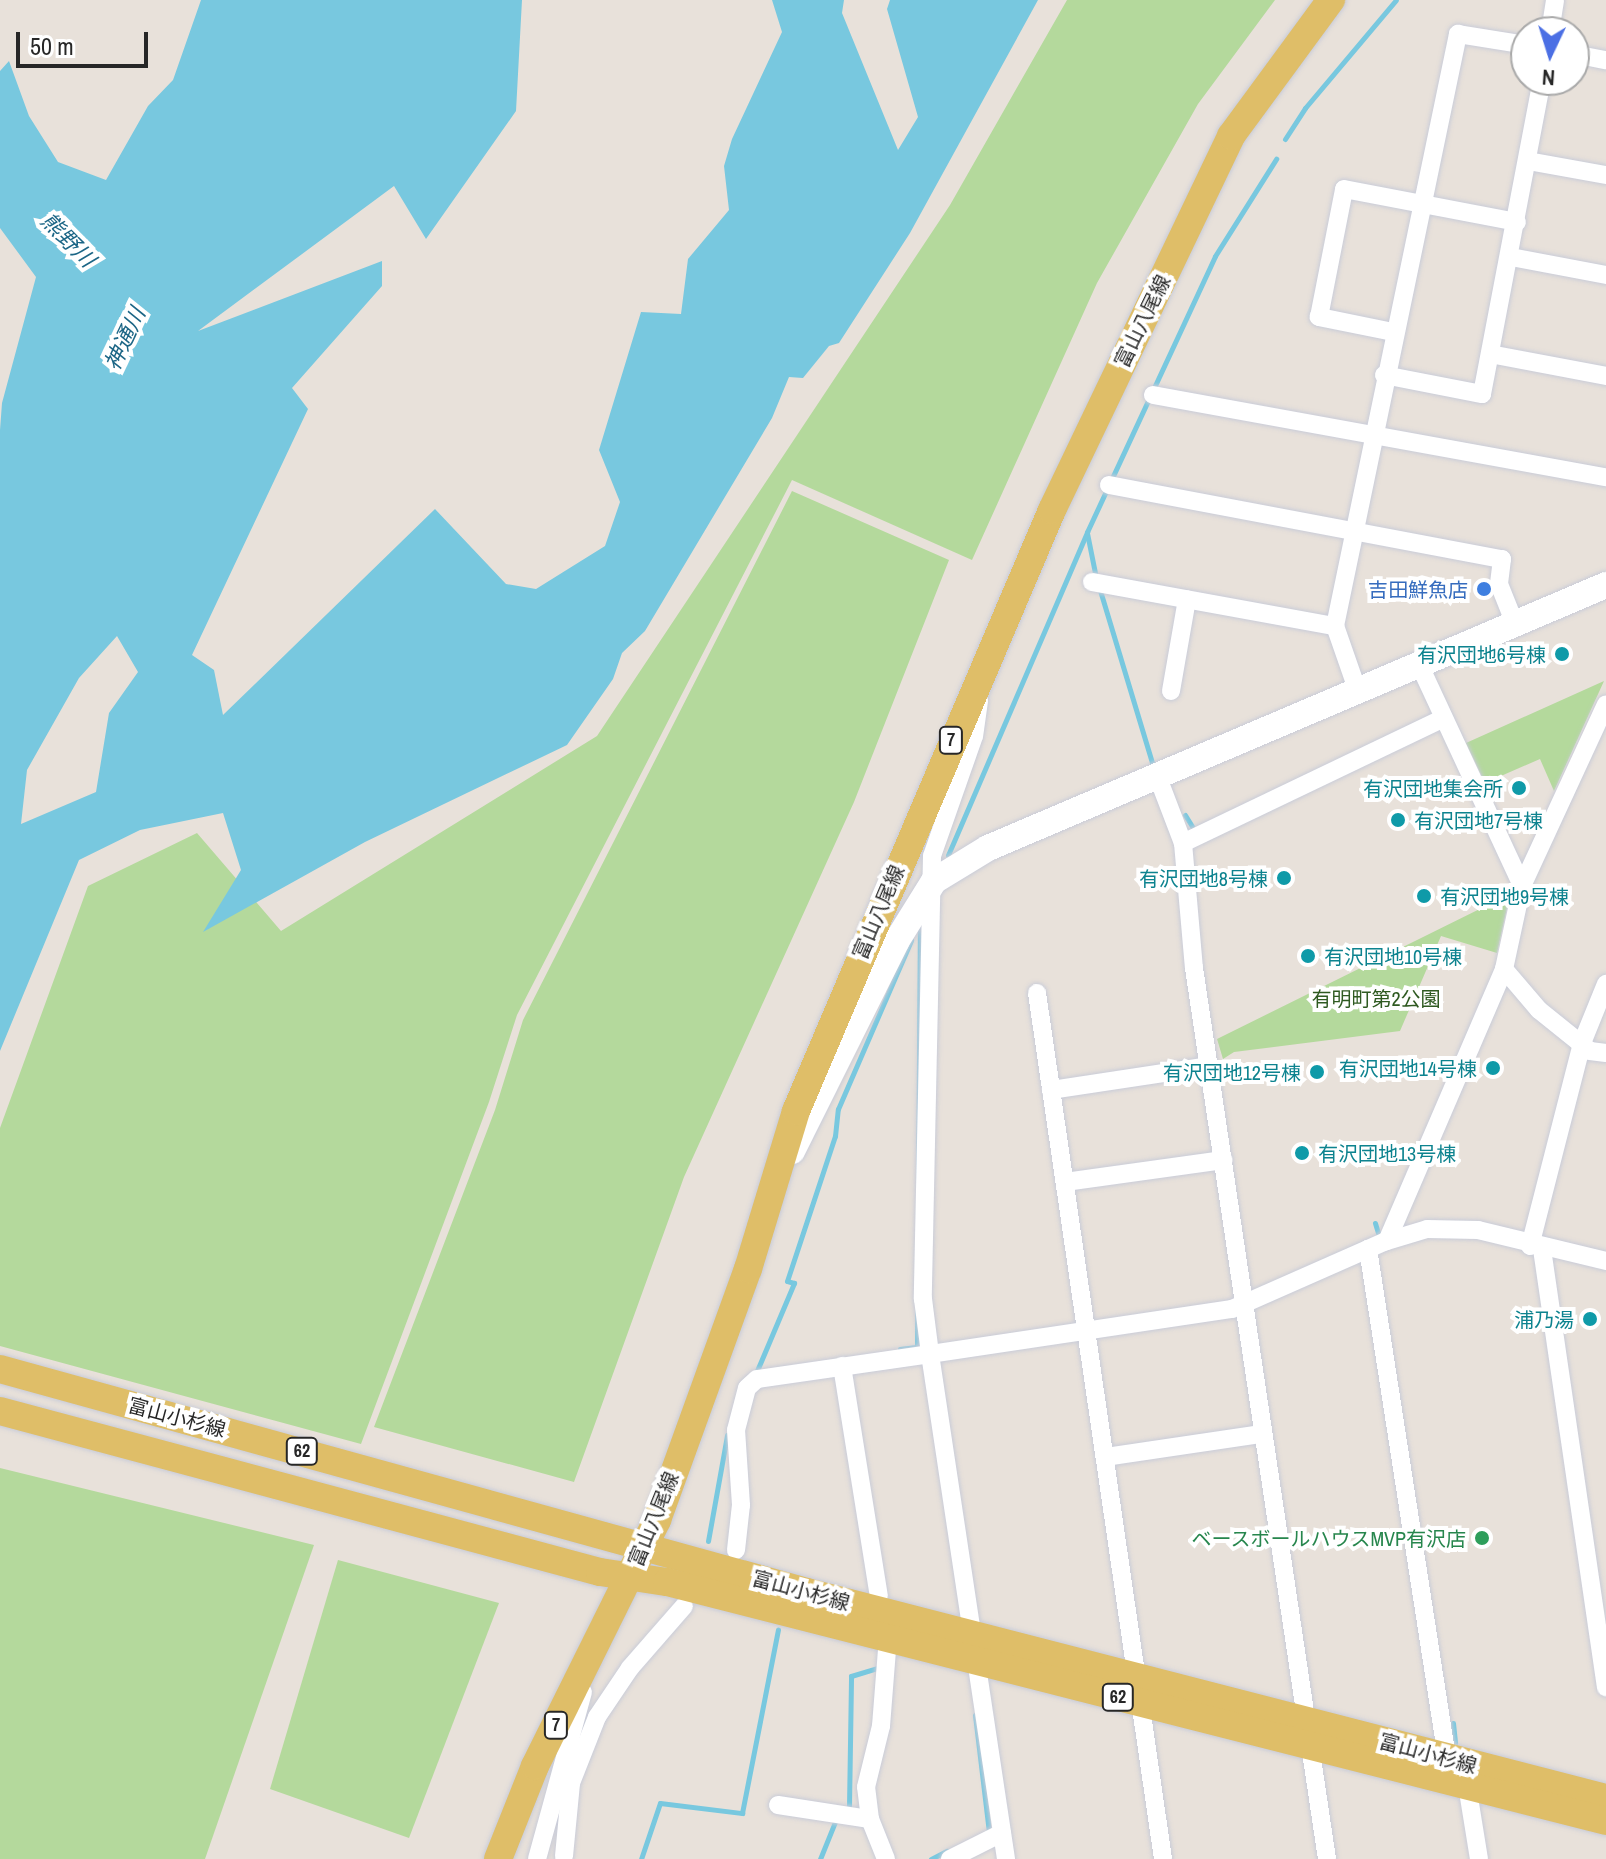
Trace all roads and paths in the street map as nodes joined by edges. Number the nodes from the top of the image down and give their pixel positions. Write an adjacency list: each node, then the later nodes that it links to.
1 (1331, 0): 24 (main road, 富山八尾線 / 7)
2 (1510, 42): 6 (street)
3 (1539, 96): 4 (street)
4 (1528, 161): 5 (street); 7 (street)
5 (1606, 175)
6 (1420, 201): 7 (street); 10 (street); 10 (street)
7 (1517, 222): 8 (street)
8 (1511, 257): 9 (street); 11 (street)
9 (1606, 275)
10 (1393, 332): 12 (street)
11 (1490, 354): 12 (street); 13 (street)
12 (1384, 375): 15 (street)
13 (1606, 376)
14 (1153, 395): 15 (street)
15 (1372, 435): 16 (street); 18 (street)
16 (1606, 477)
17 (1109, 485): 18 (street)
18 (1355, 533): 22 (street); 23 (street)
19 (1092, 582): 21 (street)
20 (1606, 585): 22 (street)
21 (1187, 599): 23 (street); 27 (street)
22 (1515, 624): 25 (street)
23 (1335, 626): 26 (street)
24 (986, 657): 32 (street); 42 (main road, 富山八尾線 / 7)
25 (1420, 666): 26 (street); 29 (street)
26 (1357, 689): 30 (street)
27 (1171, 691)
28 (1606, 704): 33 (street)
29 (1442, 719): 31 (street); 33 (street)
30 (1157, 775): 31 (street); 32 (street)
31 (1183, 843): 39 (street)
32 (934, 881): 42 (street); 50 (street)
33 (1522, 886): 34 (street)
34 (1504, 969): 37 (street); 44 (street)
35 (1606, 984): 37 (street)
36 (1037, 993): 40 (street)
37 (1582, 1043): 38 (street); 45 (street)
38 (1606, 1053)
39 (1209, 1066): 40 (street); 41 (street)
40 (1051, 1090): 43 (street)
41 (1223, 1160): 43 (street); 48 (street)
42 (776, 1182): 56 (main road, 富山八尾線 / 7)
43 (1065, 1182): 49 (street)
44 (1387, 1241): 45 (street); 46 (street)
45 (1536, 1248): 47 (street); 64 (street)
46 (1368, 1249): 48 (street); 67 (street)
47 (1606, 1261)
48 (1243, 1302): 49 (street); 54 (street)
49 (1086, 1329): 50 (street); 55 (street)
50 (930, 1354): 51 (street); 62 (street)
51 (842, 1366): 57 (street); 59 (street)
52 (0, 1369): 56 (main road, 富山小杉線 / 62)
53 (0, 1411): 58 (main road, 富山小杉線 / 62)
54 (1261, 1434): 55 (street); 66 (street)
55 (1105, 1457): 65 (street)
56 (644, 1545): 58 (main road, 富山八尾線 / 7); 62 (main road, 富山小杉線 / 62)
57 (736, 1550)
58 (629, 1577): 61 (main road, 富山八尾線 / 7); 62 (main road, 富山小杉線 / 62)
59 (879, 1596)
60 (684, 1606): 75 (street)
61 (602, 1630): 74 (street); 76 (main road, 富山八尾線 / 7)
62 (974, 1647): 65 (main road, 富山小杉線 / 62); 73 (street)
63 (887, 1649): 71 (street)
64 (1606, 1687)
65 (1139, 1690): 66 (main road, 富山小杉線 / 62); 80 (street)
66 (1307, 1730): 67 (main road, 富山小杉線 / 62); 68 (main road, 富山小杉線 / 62); 81 (street)
67 (1447, 1758): 69 (main road, 富山小杉線 / 62)
68 (1467, 1785): 72 (main road, 富山小杉線 / 62); 82 (street)
69 (1606, 1798)
70 (778, 1805): 71 (street)
71 (870, 1819): 77 (street)
72 (1606, 1821)
73 (1002, 1833): 78 (street); 79 (street)
74 (539, 1855): 75 (street)
75 (564, 1857)
76 (498, 1859)
77 (886, 1859)
78 (950, 1859)
79 (1006, 1859)
80 (1163, 1859)
81 (1327, 1859)
82 (1479, 1859)

